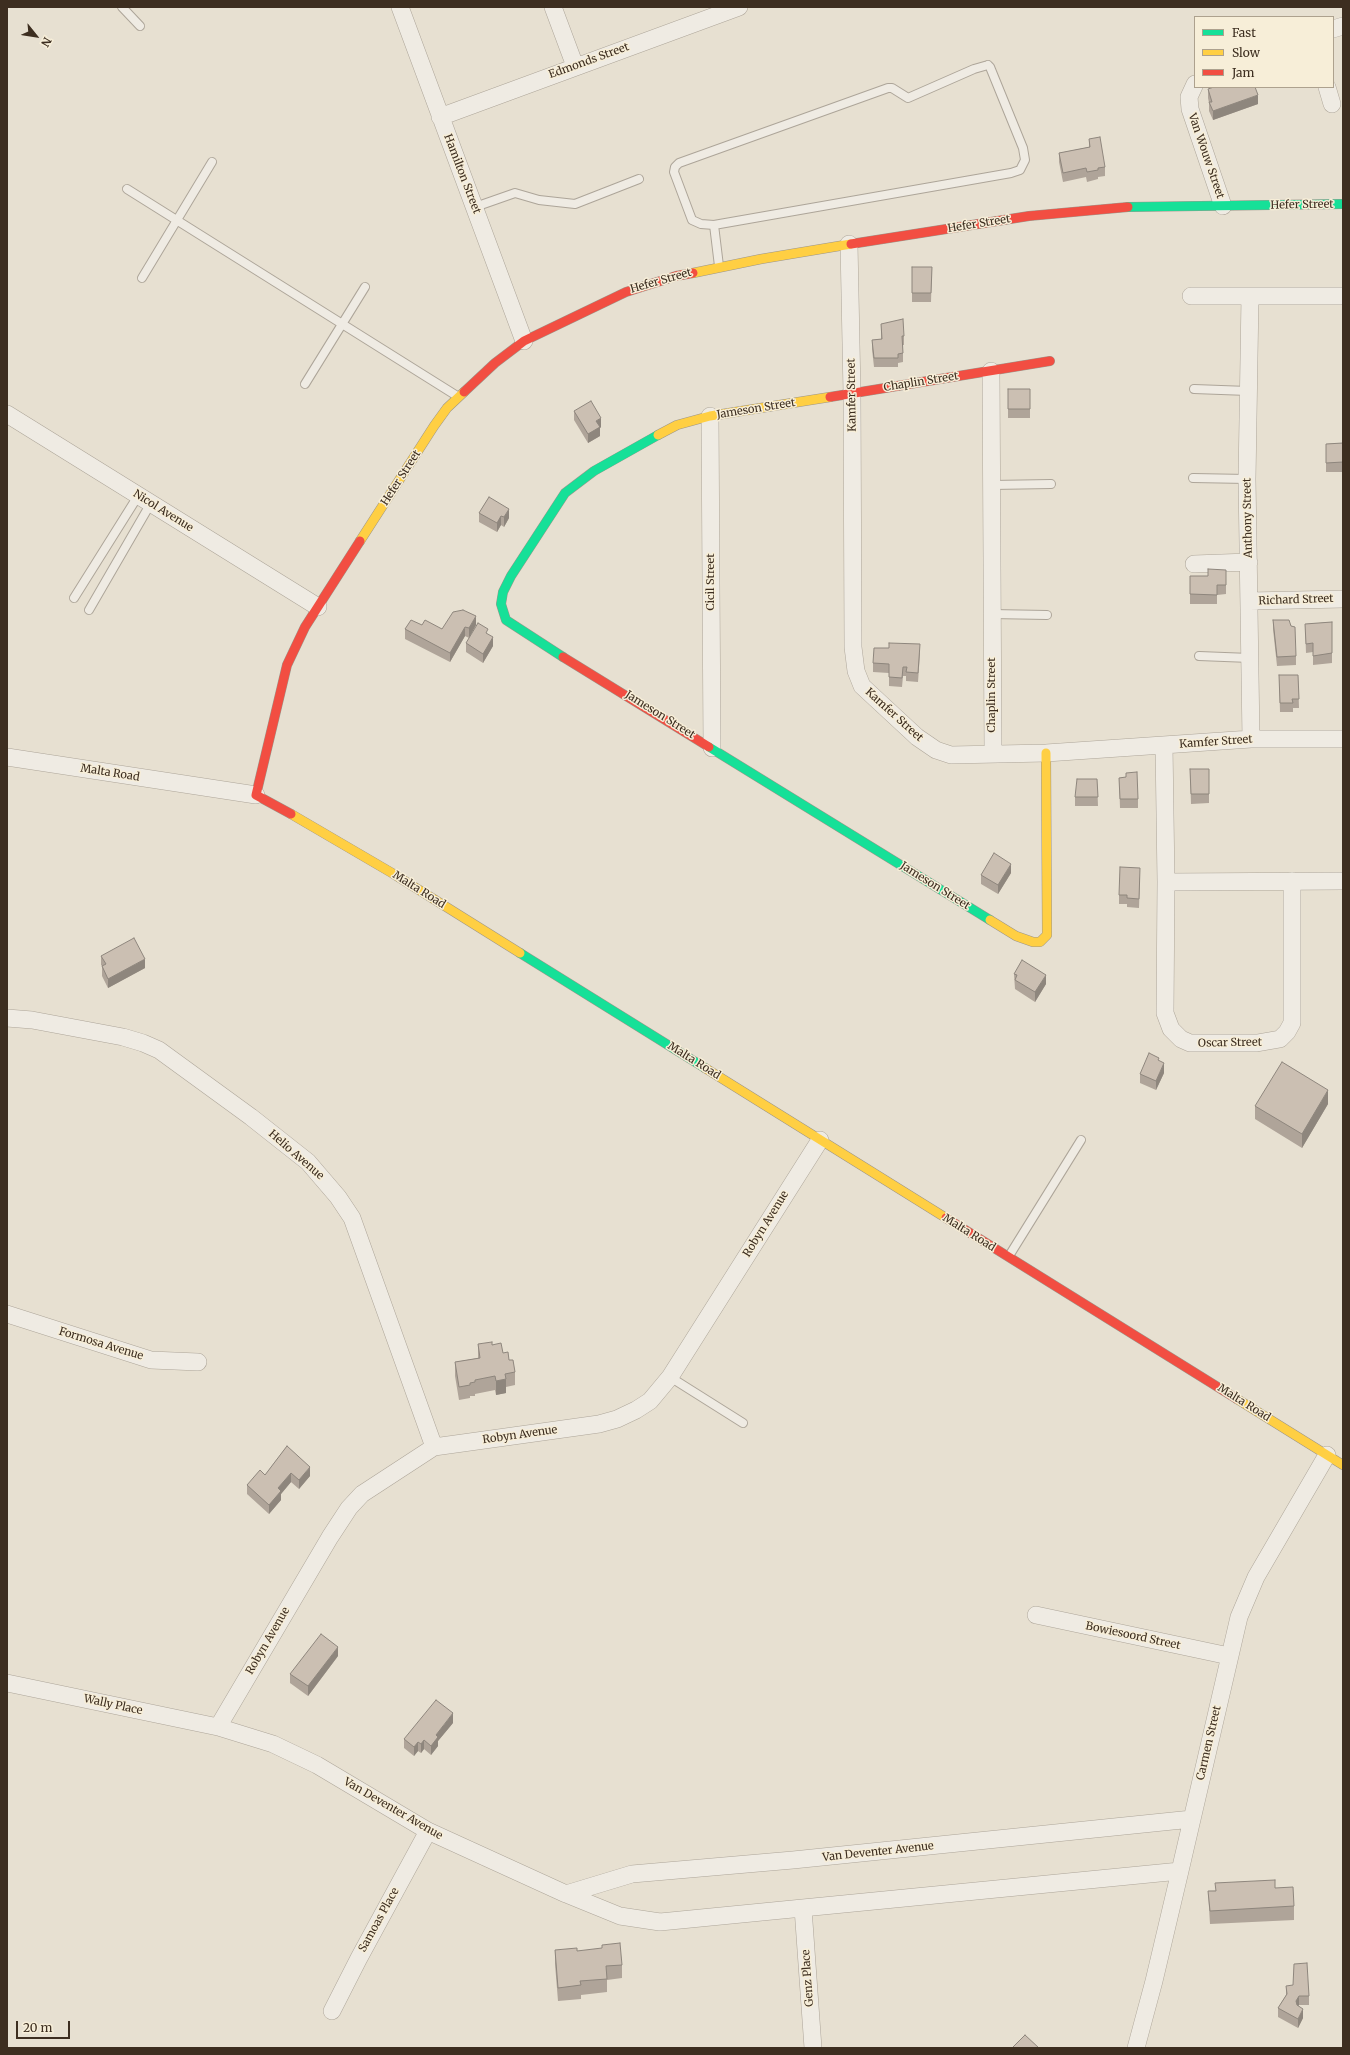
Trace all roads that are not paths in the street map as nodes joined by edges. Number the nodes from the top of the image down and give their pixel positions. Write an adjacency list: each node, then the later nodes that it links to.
1 (122, 7): 6 (lane)
2 (400, 7): 11 (street, Hamilton Street)
3 (553, 7): 7 (street)
4 (739, 7): 5 (street, Edmonds Street)
5 (701, 13): 7 (street, Edmonds Street)
6 (140, 26)
7 (575, 66): 11 (street, Edmonds Street)
8 (1194, 86): 16 (street, Van Wouw Street)
9 (1327, 88): 10 (street)
10 (1332, 104)
11 (440, 117): 17 (street, Hamilton Street)
12 (212, 162): 18 (lane)
13 (639, 179): 17 (lane)
14 (127, 189): 18 (lane)
15 (1343, 204): 16 (street, Hefer Street)
16 (1223, 206): 20 (street, Hefer Street)
17 (475, 208): 28 (street, Hamilton Street)
18 (176, 221): 22 (lane); 27 (lane)
19 (714, 224): 19 (lane); 21 (lane)
20 (849, 244): 21 (street, Hefer Street); 34 (street, Kamfer Street)
21 (719, 266): 28 (street, Hefer Street)
22 (142, 278)
23 (364, 287): 27 (lane)
24 (1191, 296): 26 (street)
25 (1343, 296): 26 (street)
26 (1250, 297): 33 (street, Anthony Street)
27 (342, 323): 31 (lane); 35 (lane)
28 (524, 341): 35 (street, Hefer Street)
29 (1050, 361): 30 (street, Chaplin Street)
30 (990, 371): 34 (street, Chaplin Street); 41 (street, Chaplin Street)
31 (305, 384)
32 (1194, 389): 33 (lane)
33 (1248, 391): 39 (street, Anthony Street)
34 (852, 393): 37 (street, Jameson Street); 58 (street, Kamfer Street)
35 (458, 396): 48 (street, Hefer Street)
36 (7, 414): 42 (street, Nicol Avenue)
37 (710, 416): 57 (street, Cicil Street); 57 (street, Jameson Street)
38 (1193, 478): 39 (lane)
39 (1248, 479): 43 (street, Anthony Street)
40 (1051, 484): 41 (lane)
41 (992, 485): 50 (street, Chaplin Street)
42 (144, 500): 45 (lane); 48 (street, Nicol Avenue); 49 (lane)
43 (1249, 562): 44 (street); 47 (street, Anthony Street)
44 (1194, 564)
45 (74, 598)
46 (1343, 599): 47 (street, Richard Street)
47 (1250, 601): 53 (street, Anthony Street)
48 (318, 607): 61 (street, Hefer Street)
49 (89, 610)
50 (992, 614): 51 (lane); 58 (street, Chaplin Street)
51 (1047, 615)
52 (1199, 656): 53 (lane)
53 (1250, 658): 54 (street, Anthony Street)
54 (1251, 739): 55 (street, Kamfer Street); 56 (street, Kamfer Street)
55 (1343, 739)
56 (1164, 745): 59 (street, Kamfer Street); 64 (street, Oscar Street)
57 (712, 748): 59 (street, Jameson Street)
58 (993, 753): 59 (street, Kamfer Street)
59 (1046, 753)
60 (7, 757): 61 (street, Malta Road)
61 (256, 795): 66 (street, Malta Road)
62 (1292, 881): 63 (street); 64 (street); 64 (street, Oscar Street)
63 (1343, 881)
64 (1166, 882)
65 (7, 1018): 73 (street, Helio Avenue)
66 (820, 1140): 68 (street, Malta Road); 71 (street, Robyn Avenue)
67 (1081, 1140): 68 (lane)
68 (1008, 1257): 74 (street, Malta Road)
69 (7, 1314): 70 (street, Formosa Avenue)
70 (198, 1362)
71 (670, 1377): 72 (lane); 73 (street, Robyn Avenue)
72 (743, 1423)
73 (434, 1447): 79 (street, Robyn Avenue)
74 (1327, 1455): 75 (street, Malta Road); 77 (street, Carmen Street)
75 (1343, 1465)
76 (1036, 1615): 77 (street, Bowiesoord Street)
77 (1229, 1656): 80 (street, Carmen Street)
78 (7, 1683): 79 (street, Wally Place)
79 (218, 1727): 81 (street, Van Deventer Avenue)
80 (1192, 1819): 82 (street, Carmen Street); 83 (street, Van Deventer Avenue)
81 (428, 1831): 83 (street, Van Deventer Avenue); 85 (street, Samoas Place)
82 (1180, 1871): 84 (street, Van Deventer Avenue); 87 (street, Carmen Street)
83 (566, 1894): 84 (street, Van Deventer Avenue)
84 (803, 1908): 86 (street, Genz Place)
85 (332, 2011)
86 (813, 2048)
87 (1136, 2048)

